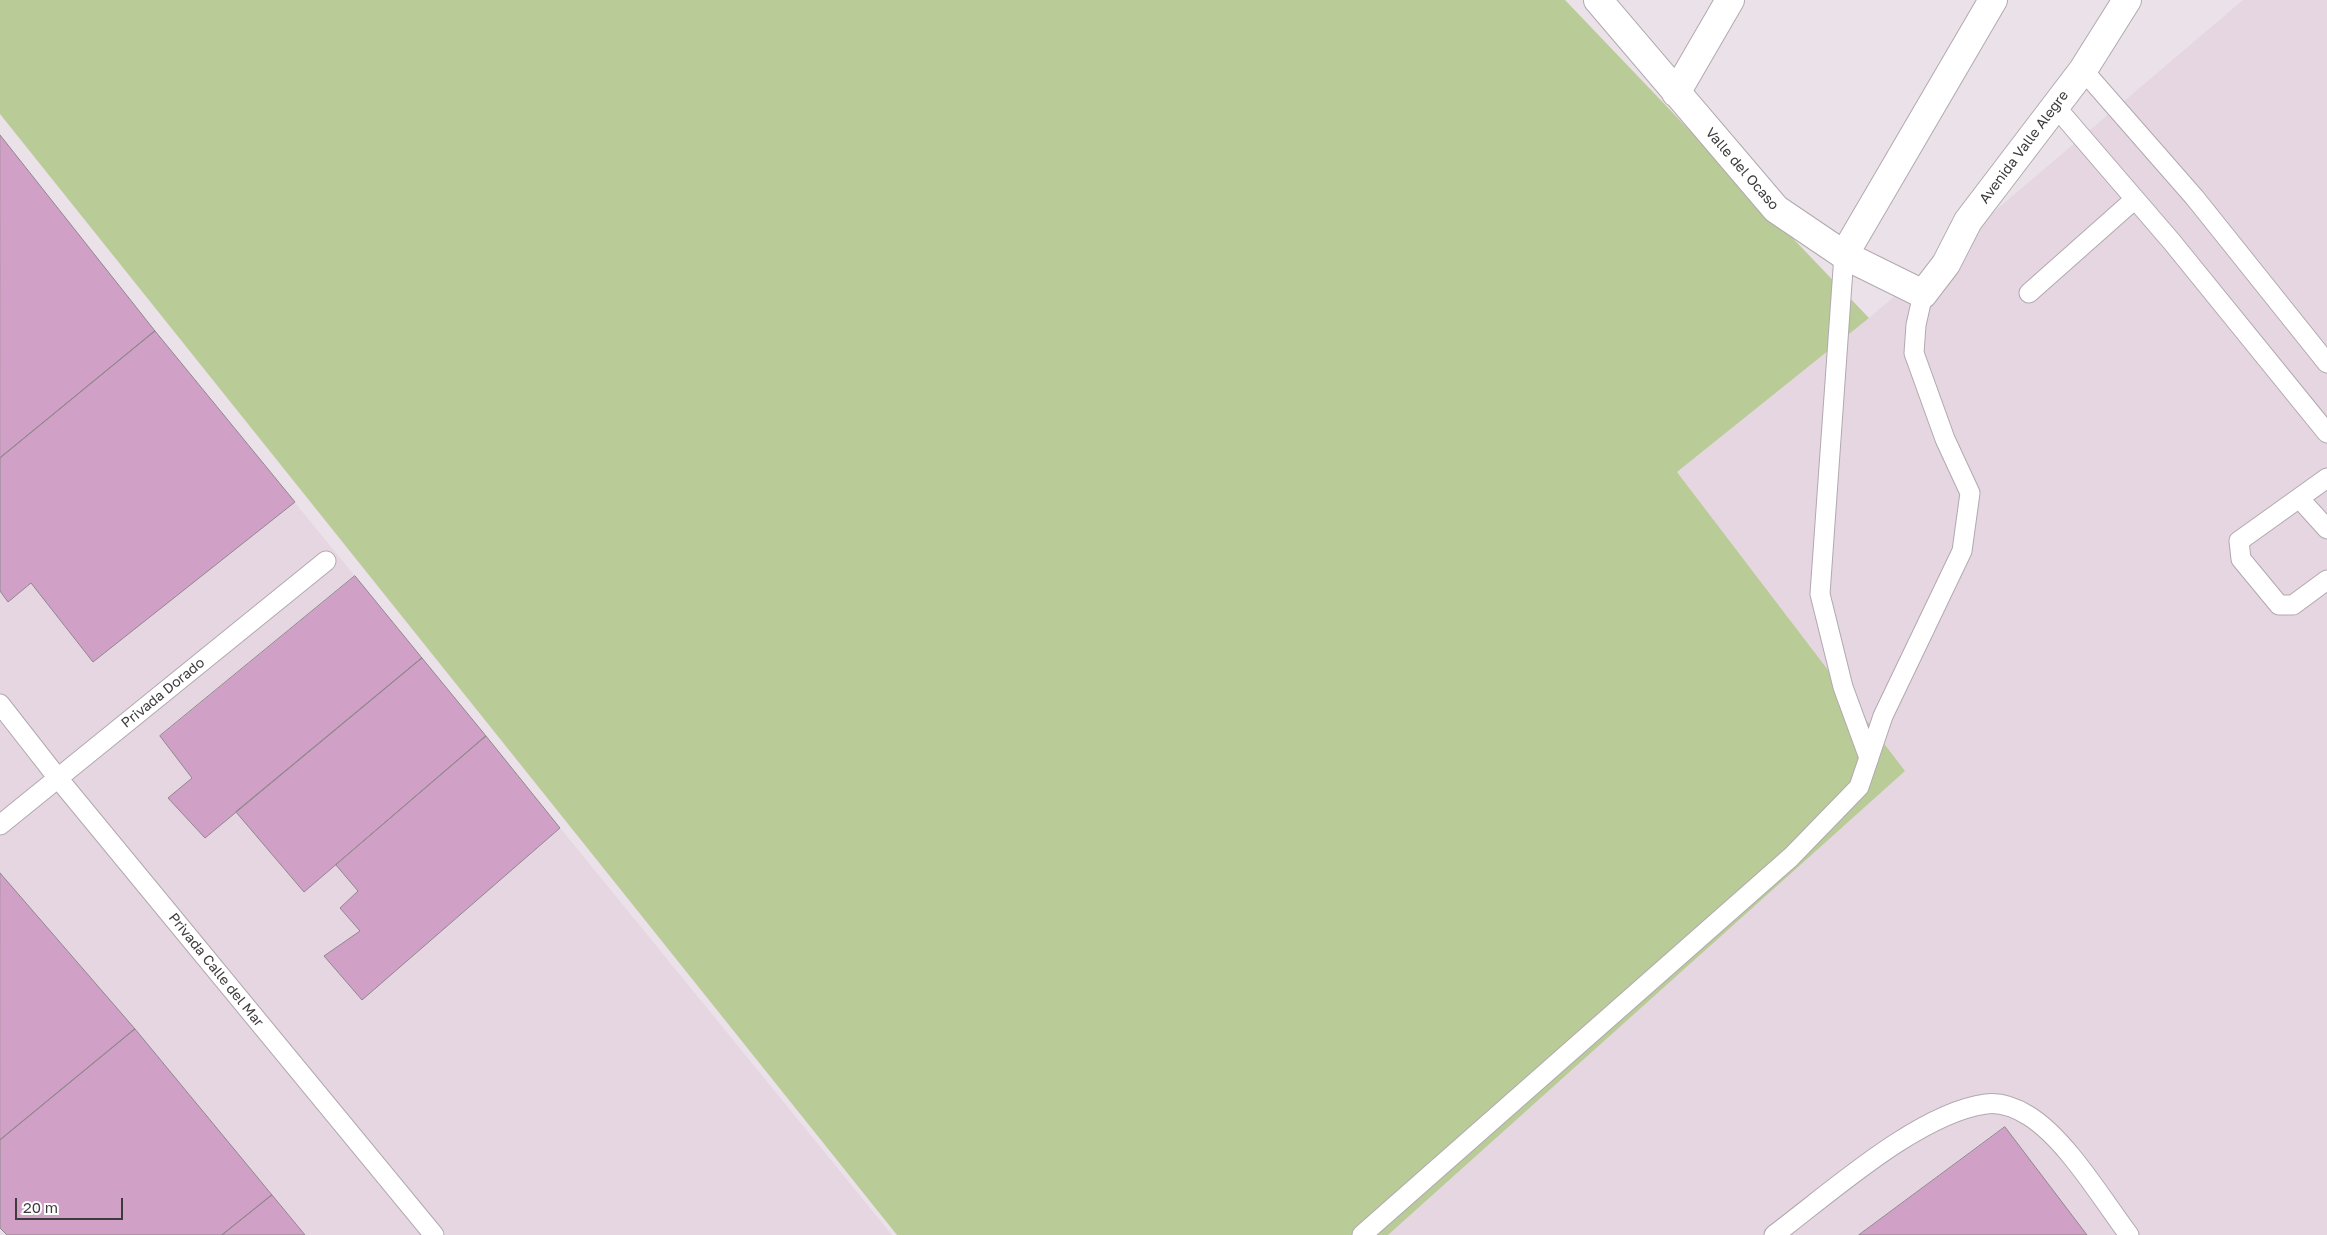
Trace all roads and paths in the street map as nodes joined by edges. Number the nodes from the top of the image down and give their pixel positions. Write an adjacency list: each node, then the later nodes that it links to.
1 (1598, 0): 6 (street, Valle del Ocaso)
2 (1730, 0): 6 (street)
3 (1992, 0): 9 (street)
4 (2127, 0): 5 (street, Avenida Valle Alegre)
5 (2083, 70): 7 (street, Avenida Valle Alegre); 12 (lane)
6 (1676, 93): 9 (street, Valle del Ocaso)
7 (2056, 106): 8 (lane); 11 (street, Avenida Valle Alegre)
8 (2135, 200): 10 (lane); 13 (lane)
9 (1844, 255): 11 (street, Valle del Ocaso); 20 (lane)
10 (2030, 293)
11 (1923, 294): 20 (lane)
12 (2327, 363)
13 (2327, 434)
14 (2327, 478): 15 (lane)
15 (2299, 498): 16 (lane); 18 (lane)
16 (2327, 529)
17 (326, 561): 21 (lane, Privada Dorado)
18 (2327, 580)
19 (0, 704): 21 (lane, Privada Calle del Mar)
20 (1869, 758): 24 (lane)
21 (57, 777): 22 (lane, Privada Dorado); 23 (lane, Privada Calle del Mar)
22 (0, 825)
23 (434, 1235)
24 (1362, 1235)
25 (1774, 1235): 26 (lane)
26 (2129, 1235)

